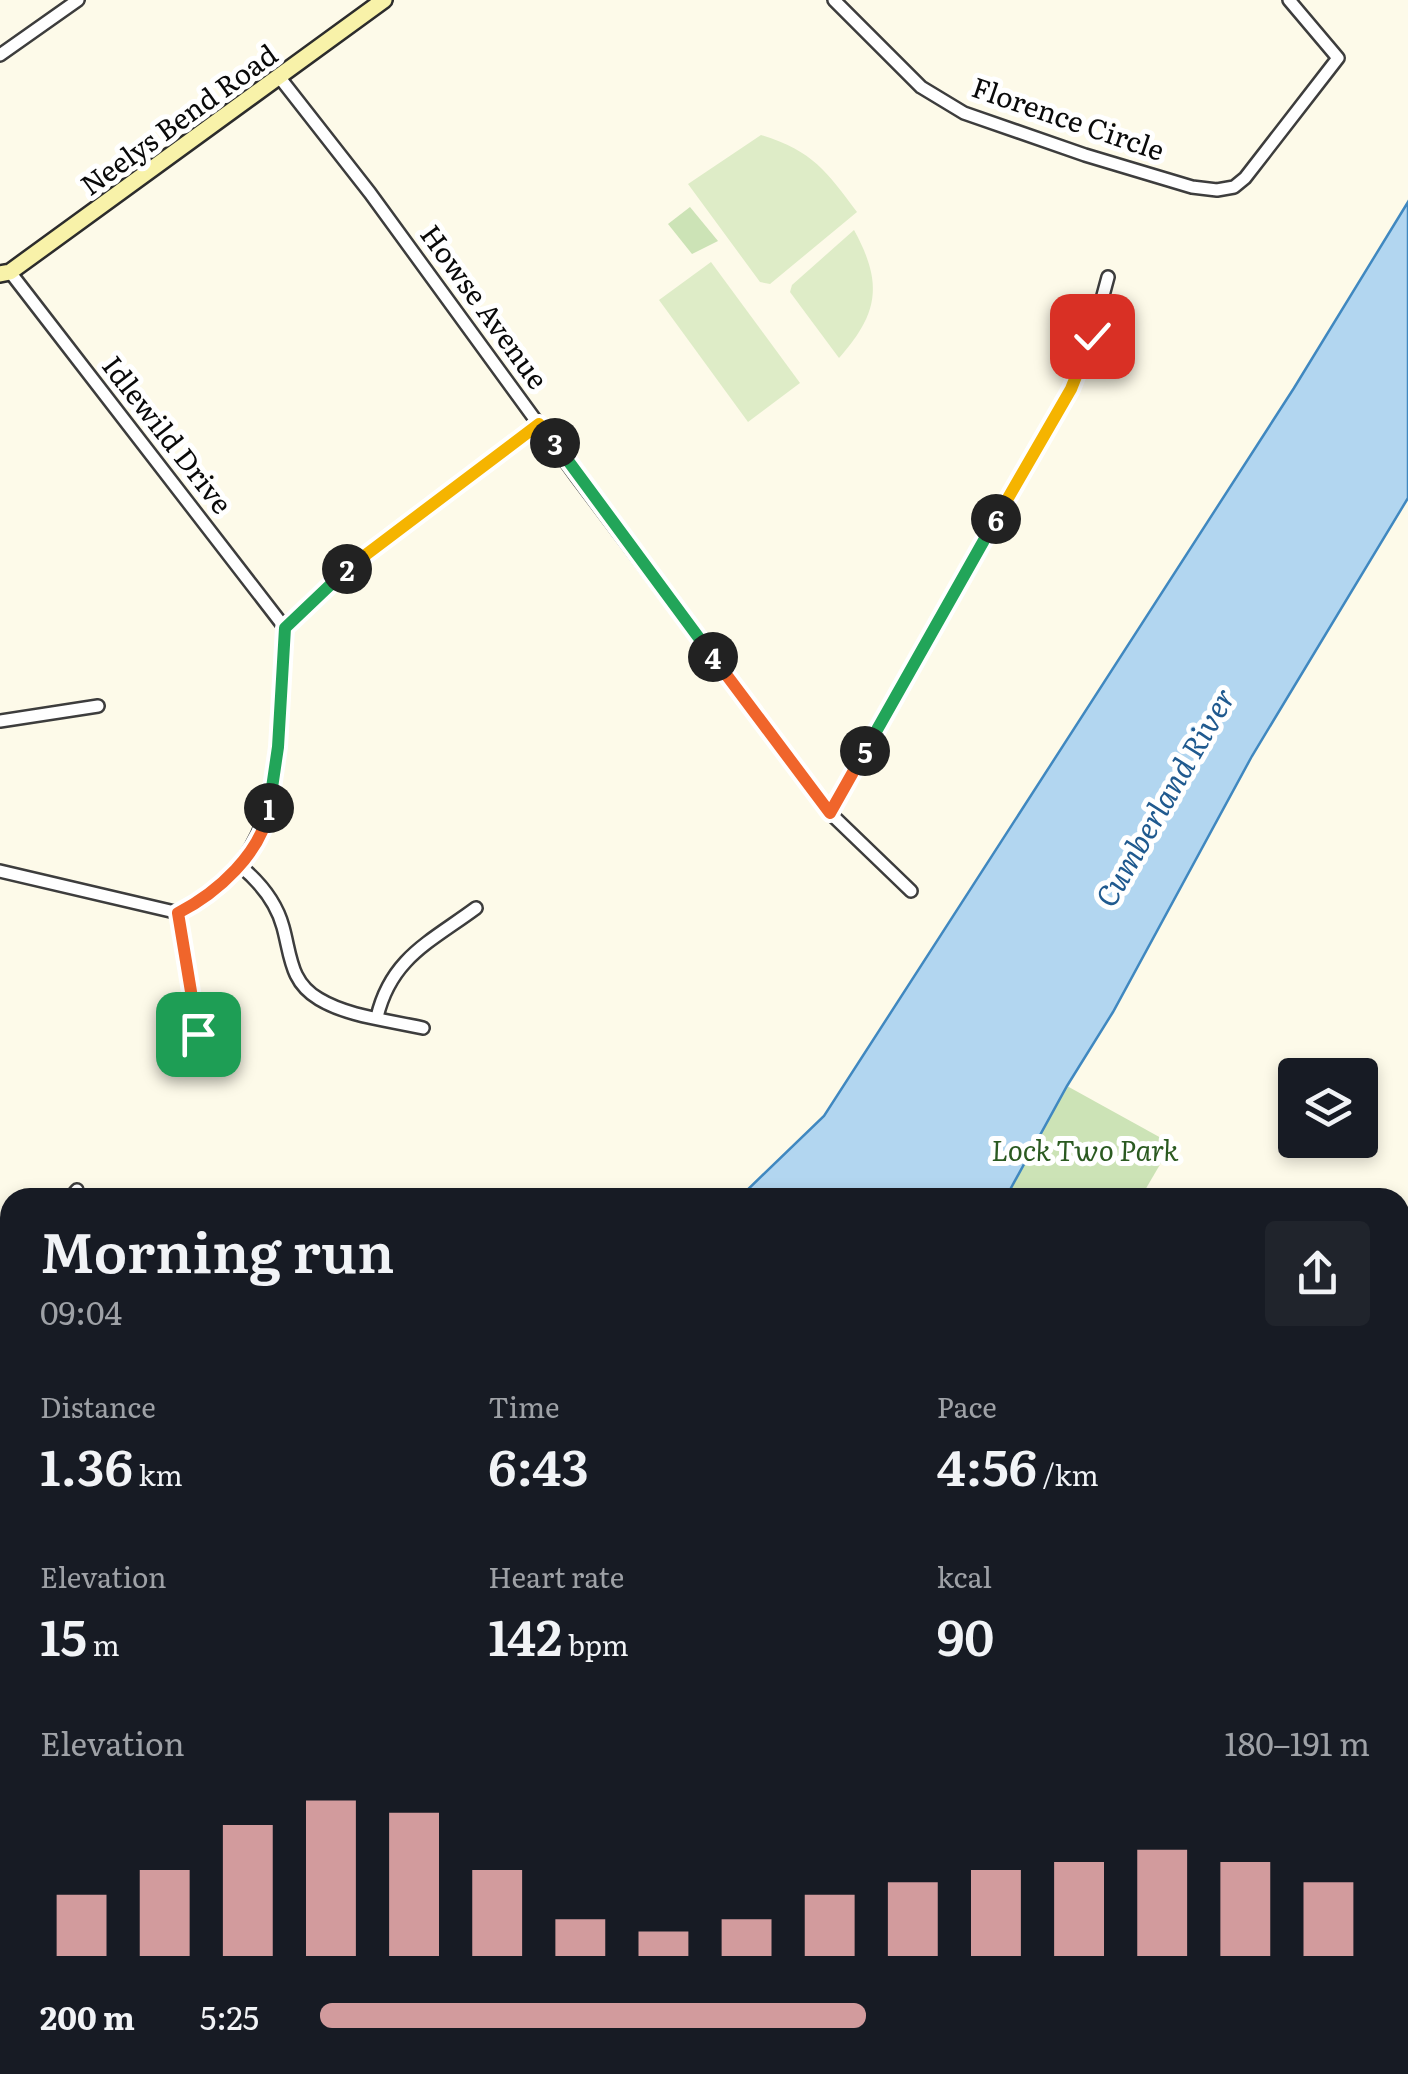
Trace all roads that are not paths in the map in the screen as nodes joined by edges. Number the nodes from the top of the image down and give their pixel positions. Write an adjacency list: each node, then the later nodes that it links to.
1 (78, 0): 5 (street)
2 (384, 0): 6 (main road, Neelys Bend Road)
3 (834, 0): 4 (street, Florence Circle)
4 (1288, 0)
5 (0, 56)
6 (280, 78): 7 (main road, Neelys Bend Road); 9 (street, Howse Avenue)
7 (5, 273): 10 (street, Idlewild Drive)
8 (1108, 277): 13 (street)
9 (539, 424): 10 (street); 13 (street, Howse Avenue)
10 (284, 634): 14 (street)
11 (98, 706): 12 (street)
12 (0, 721)
13 (830, 813): 16 (street, Howse Avenue)
14 (239, 866): 18 (street); 19 (street)
15 (0, 871): 18 (street)
16 (911, 891)
17 (476, 908): 19 (street)
18 (178, 913): 21 (street)
19 (377, 1017): 20 (street)
20 (422, 1028)
21 (198, 1034)

